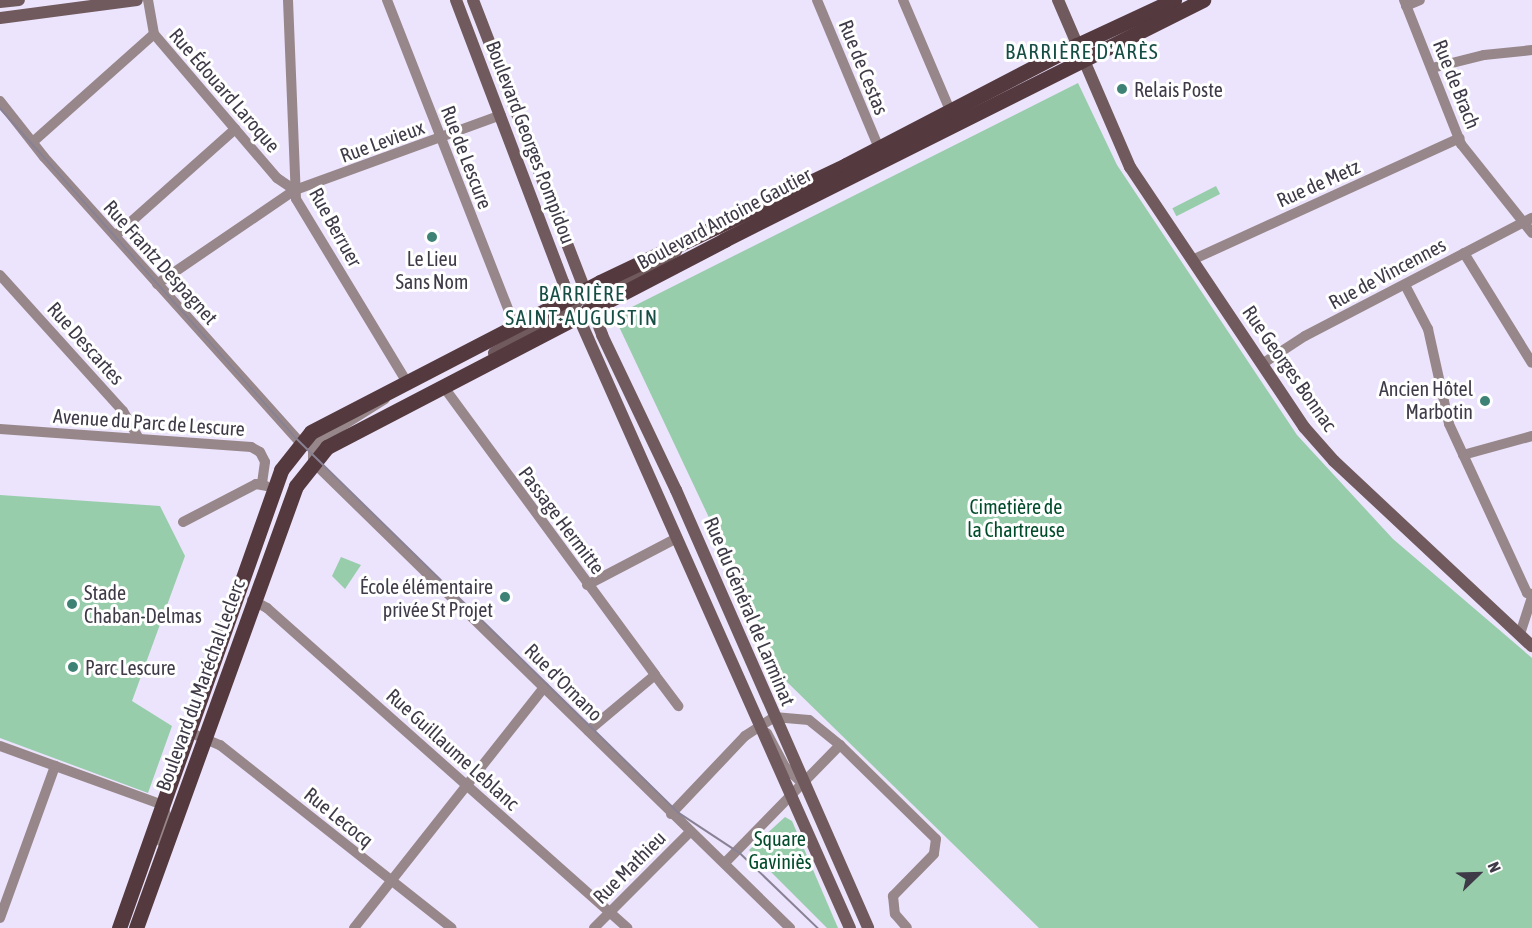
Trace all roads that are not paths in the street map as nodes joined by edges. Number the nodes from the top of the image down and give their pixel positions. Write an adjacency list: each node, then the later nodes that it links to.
1 (19, 0): 15 (main road)
2 (137, 0): 17 (main road)
3 (148, 0): 18 (street, Rue Édouard Laroque)
4 (288, 0): 31 (street, Rue Berruer)
5 (387, 0): 27 (street, Rue de Lescure)
6 (456, 0): 25 (main road, Boulevard Georges Pompidou)
7 (473, 0): 42 (main road, Boulevard Georges Pompidou)
8 (816, 0): 30 (street, Rue de Cestas)
9 (903, 0): 24 (street)
10 (1058, 0): 19 (main road, Rue Georges Bonnac)
11 (1174, 0): 19 (main road, Boulevard Antoine Gautier)
12 (1181, 0): 21 (main road)
13 (1203, 0): 21 (main road, Boulevard Antoine Gautier)
14 (1420, 0): 16 (street)
15 (0, 2)
16 (1405, 3): 22 (street, Rue de Brach)
17 (0, 18)
18 (154, 34): 26 (street, Rue Édouard Laroque); 29 (street)
19 (1077, 45): 21 (main road, Rue Georges Bonnac); 24 (main road, Boulevard Antoine Gautier)
20 (1532, 50): 22 (street)
21 (1084, 61): 36 (main road, Boulevard Antoine Gautier); 38 (main road, Rue Georges Bonnac)
22 (1432, 68): 28 (street, Rue de Brach)
23 (0, 101): 29 (street, Rue Frantz Despagnet)
24 (950, 110): 30 (main road, Boulevard Antoine Gautier)
25 (501, 115): 27 (street, Rue Levieux); 43 (main road, Boulevard Georges Pompidou)
26 (235, 129): 31 (street, Rue Édouard Laroque); 35 (street)
27 (440, 138): 31 (street, Rue Levieux); 44 (street, Rue de Lescure)
28 (1460, 138): 32 (street, Rue de Brach); 38 (street, Rue de Metz)
29 (35, 140): 35 (street, Rue Frantz Despagnet)
30 (879, 148): 34 (main road, Boulevard Antoine Gautier)
31 (295, 190): 40 (street, Rue Levieux); 47 (street, Rue Berruer)
32 (1528, 220): 33 (street, Rue de Brach); 37 (street, Rue de Vincennes)
33 (1532, 232)
34 (701, 234): 36 (street); 42 (main road, Boulevard Antoine Gautier); 43 (main road)
35 (115, 236): 40 (street, Rue Frantz Despagnet)
36 (717, 243): 43 (main road, Boulevard Antoine Gautier)
37 (1464, 253): 41 (street, Rue de Vincennes); 45 (street)
38 (1192, 260): 46 (main road, Rue Georges Bonnac)
39 (0, 275): 51 (street, Rue Descartes)
40 (157, 284): 52 (street, Rue Frantz Despagnet)
41 (1405, 285): 46 (street, Rue de Vincennes); 53 (street)
42 (585, 290): 43 (main road, Boulevard Antoine Gautier)
43 (581, 307): 44 (main road, Boulevard Antoine Gautier); 48 (main road, Boulevard Antoine Gautier); 57 (main road, Rue du Général de Larminat); 66 (main road, Rue du Général de Larminat)
44 (515, 327): 47 (main road, Boulevard Antoine Gautier)
45 (1532, 363)
46 (1262, 364): 61 (main road, Rue Georges Bonnac)
47 (407, 382): 52 (main road, Boulevard Antoine Gautier); 54 (street, Boulevard Antoine Gautier)
48 (449, 383): 54 (main road, Boulevard Antoine Gautier); 58 (street, Passage Hermitte)
49 (0, 429): 51 (street, Avenue du Parc de Lescure)
50 (1532, 436): 53 (street)
51 (139, 439): 55 (street, Avenue du Parc de Lescure)
52 (301, 442): 55 (main road, Boulevard du Maréchal Leclerc)
53 (1463, 455): 59 (street)
54 (313, 462): 60 (main road, Boulevard du Maréchal Leclerc); 64 (street, Rue d'Ornano)
55 (268, 487): 56 (street); 69 (main road, Boulevard du Maréchal Leclerc)
56 (183, 522)
57 (677, 538): 58 (street); 67 (main road, Rue du Général de Larminat)
58 (587, 585): 63 (street, Passage Hermitte)
59 (1532, 595): 61 (street)
60 (252, 600): 69 (main road, Boulevard du Maréchal Leclerc); 74 (street, Rue Guillaume Leblanc)
61 (1520, 634): 62 (main road, Rue Georges Bonnac)
62 (1532, 646)
63 (655, 675): 65 (street, Passage Hermitte); 68 (street)
64 (544, 687): 68 (street, Rue d'Ornano); 74 (street)
65 (678, 706)
66 (774, 717): 67 (street); 70 (street); 73 (main road, Rue du Général de Larminat)
67 (759, 724): 73 (street); 75 (main road, Rue du Général de Larminat); 77 (street)
68 (588, 731): 77 (street, Rue d'Ornano)
69 (196, 734): 76 (main road, Boulevard du Maréchal Leclerc); 80 (street, Rue Lecocq); 81 (main road, Boulevard du Maréchal Leclerc)
70 (840, 745): 73 (street); 93 (street)
71 (0, 746): 72 (street)
72 (55, 766): 76 (street); 83 (street)
73 (802, 784): 75 (street); 92 (main road, Rue du Général de Larminat)
74 (467, 785): 80 (street); 82 (street, Rue Guillaume Leblanc)
75 (791, 796): 79 (street); 91 (main road, Rue du Général de Larminat)
76 (163, 805): 81 (street); 85 (main road, Boulevard du Maréchal Leclerc)
77 (671, 814): 78 (street, Rue d'Ornano)
78 (690, 832): 79 (street, Rue d'Ornano); 82 (street, Rue Mathieu)
79 (724, 863): 90 (street, Rue d'Ornano)
80 (391, 882): 86 (street); 87 (street, Rue Lecocq)
81 (146, 903): 84 (main road, Boulevard du Maréchal Leclerc)
82 (610, 912): 88 (street, Rue Mathieu); 89 (street, Rue Guillaume Leblanc)
83 (0, 918)
84 (140, 927)
85 (118, 928)
86 (354, 928)
87 (452, 928)
88 (594, 928)
89 (627, 928)
90 (790, 928)
91 (850, 928)
92 (868, 928)
93 (907, 928)

